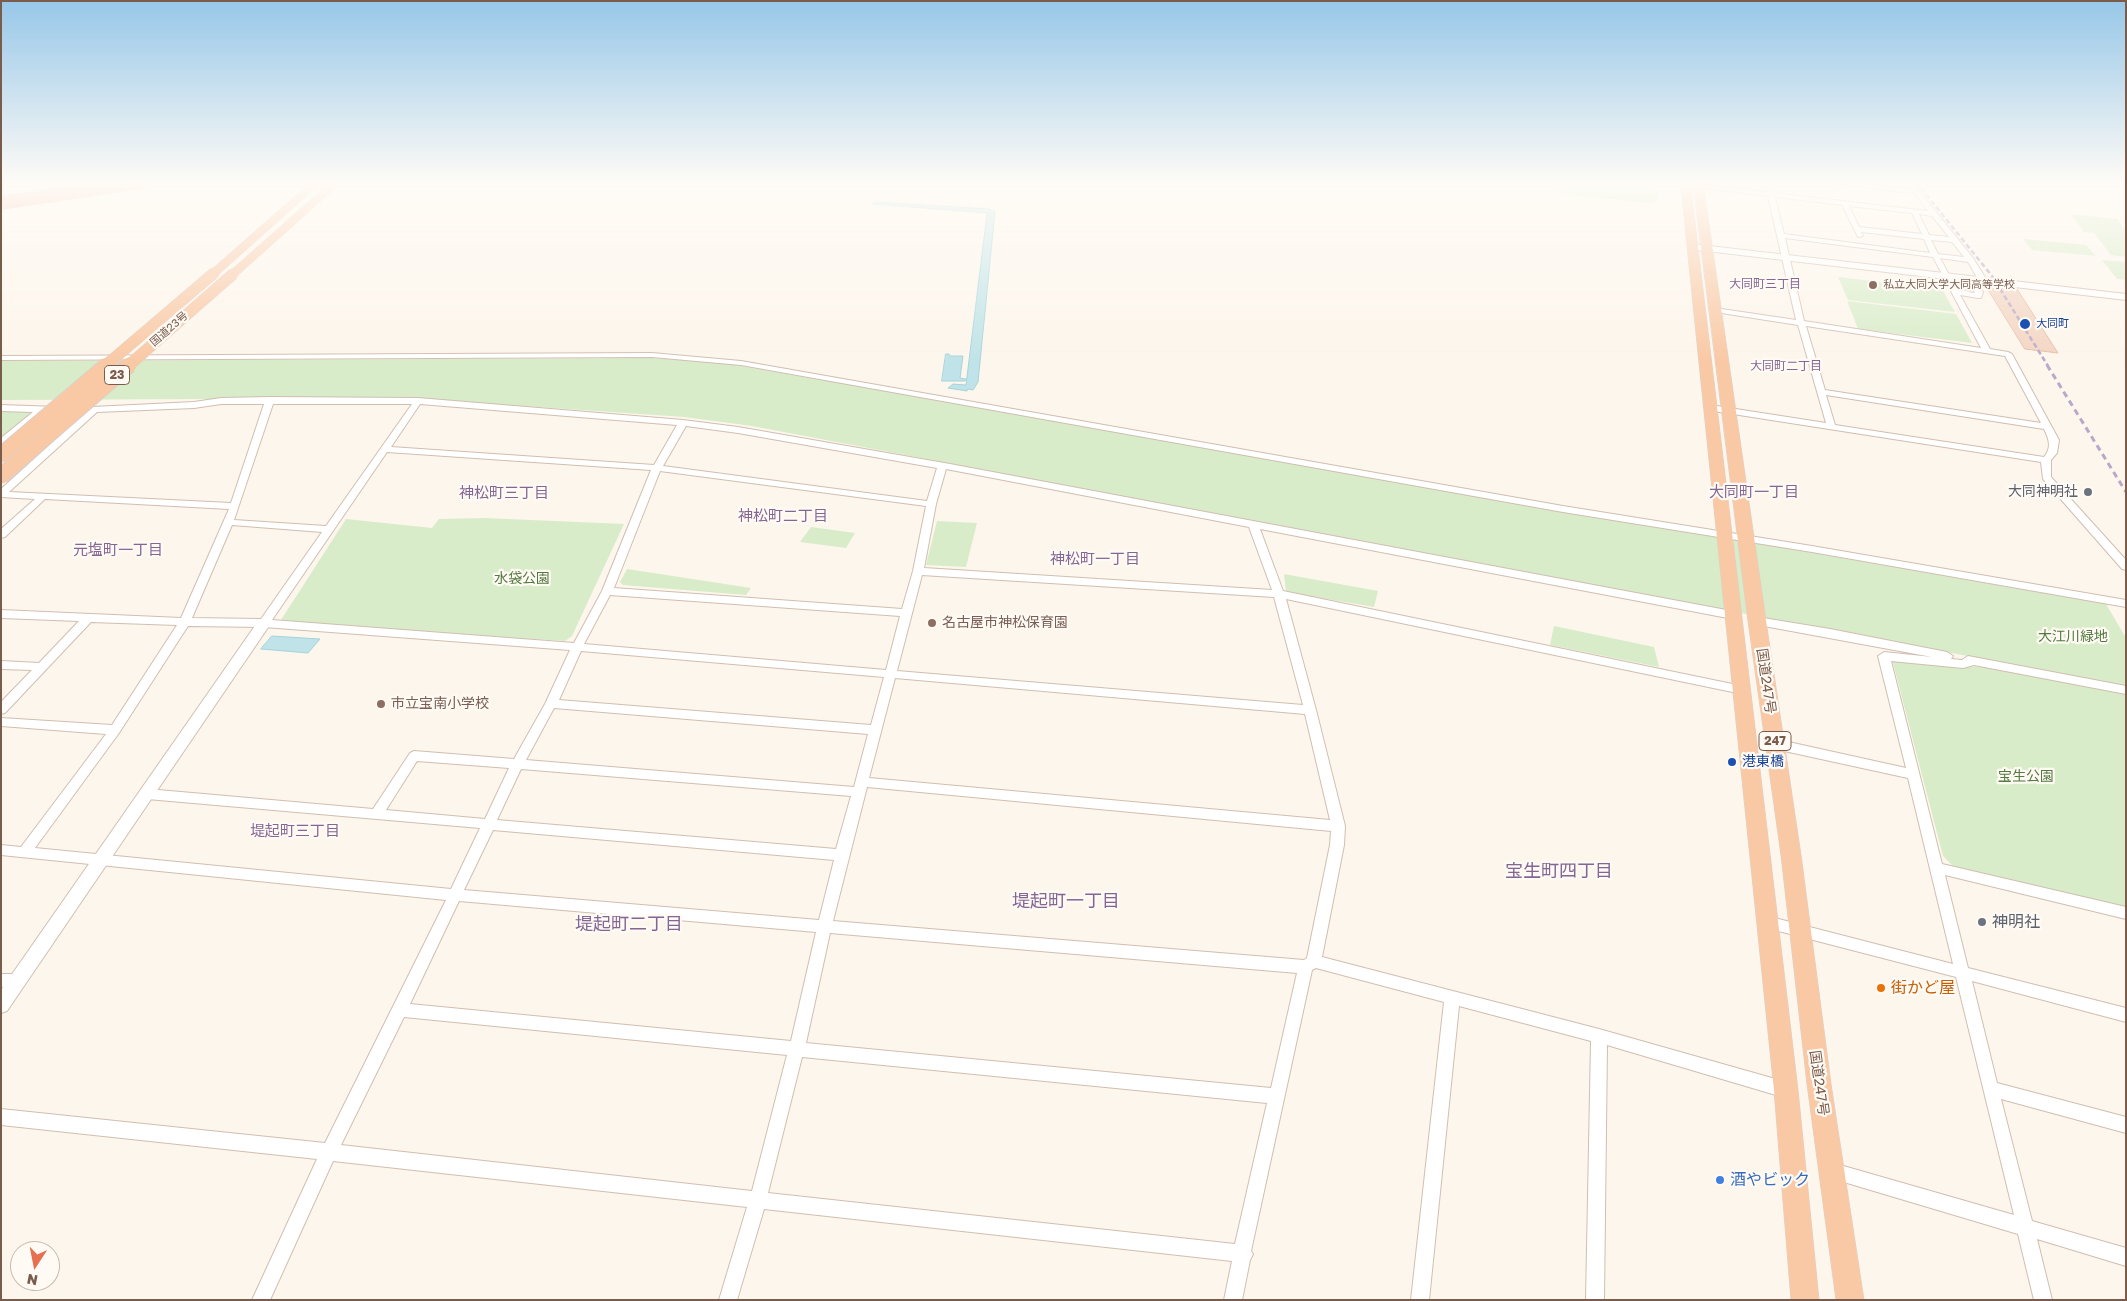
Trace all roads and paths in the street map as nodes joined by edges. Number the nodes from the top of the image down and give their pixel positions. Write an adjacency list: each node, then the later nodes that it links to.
1 (248, 243): 35 (highway, 国道23号 / 23, bridge)
2 (268, 243): 39 (highway, 国道23号 / 23, bridge)
3 (1699, 243): 10 (highway, 国道247号 / 247)
4 (1783, 243): 12 (street)
5 (1838, 243): 9 (street)
6 (1863, 243): 9 (street)
7 (1929, 243): 11 (street)
8 (1956, 243): 13 (street)
9 (1865, 246): 11 (street)
10 (1700, 248): 12 (street); 19 (highway, 国道247号 / 247); 28 (highway, 国道247号 / 247)
11 (1935, 255): 13 (street); 14 (street)
12 (1785, 257): 14 (street); 20 (street)
13 (1970, 260): 16 (street)
14 (1947, 277): 15 (street); 17 (street)
15 (1971, 280): 16 (street); 17 (street)
16 (1984, 282): 18 (street)
17 (1954, 289): 21 (street)
18 (2126, 297)
19 (1715, 310): 20 (street); 28 (highway, 国道247号 / 247)
20 (1801, 323): 21 (street); 23 (street)
21 (1986, 349): 32 (street)
22 (1, 358): 48 (street)
23 (1821, 392): 31 (street); 32 (street)
24 (270, 400): 25 (street); 27 (street); 43 (street)
25 (418, 401): 30 (street); 34 (street)
26 (1, 408): 29 (street)
27 (95, 409): 29 (street); 40 (street)
28 (1719, 409): 31 (street); 48 (highway, 国道247号 / 247); 49 (highway, 国道247号 / 247)
29 (40, 410): 33 (street)
30 (683, 423): 37 (street); 38 (street)
31 (1831, 426): 36 (street)
32 (2046, 427): 36 (street)
33 (1, 443)
34 (384, 449): 38 (street); 46 (street)
35 (1, 455)
36 (2046, 460): 50 (street)
37 (942, 467): 42 (street); 45 (street)
38 (657, 468): 42 (street); 52 (street)
39 (1, 476)
40 (1, 494): 41 (street)
41 (43, 496): 43 (street); 47 (street)
42 (931, 504): 51 (street)
43 (235, 506): 44 (street)
44 (227, 522): 46 (street); 60 (street)
45 (1253, 524): 53 (street); 57 (street)
46 (328, 529): 61 (street)
47 (1, 535)
48 (1724, 536): 49 (street); 57 (highway, 国道247号 / 247)
49 (1746, 539): 54 (street); 59 (highway, 国道247号 / 247)
50 (2126, 567)
51 (918, 571): 53 (street); 55 (street)
52 (606, 591): 55 (street); 62 (street)
53 (1279, 594): 67 (street); 71 (street)
54 (2126, 604)
55 (906, 613): 66 (street)
56 (1, 614): 58 (street)
57 (1733, 615): 67 (highway, 国道247号 / 247)
58 (89, 617): 60 (street); 65 (street)
59 (1757, 621): 63 (street); 75 (highway, 国道247号 / 247)
60 (185, 622): 61 (street); 73 (street)
61 (264, 623): 62 (street); 79 (street)
62 (577, 647): 66 (street); 69 (street)
63 (1974, 661): 68 (street); 77 (street)
64 (1, 665): 65 (street)
65 (42, 667): 70 (street)
66 (890, 674): 71 (street); 74 (street)
67 (1742, 690): 90 (highway, 国道247号 / 247)
68 (2126, 690)
69 (551, 704): 74 (street); 76 (street)
70 (1, 710)
71 (1310, 710): 82 (street)
72 (1, 722): 73 (street)
73 (115, 730): 84 (street)
74 (876, 730): 78 (street)
75 (1775, 744): 77 (street); 92 (highway, 国道247号 / 247)
76 (517, 765): 78 (street); 80 (street); 81 (street)
77 (1914, 775): 87 (street)
78 (860, 787): 82 (street); 85 (street)
79 (146, 794): 80 (street); 86 (street)
80 (376, 815): 81 (street)
81 (488, 825): 85 (street); 88 (street)
82 (1338, 826): 93 (street)
83 (1, 850): 84 (street)
84 (24, 852): 86 (street)
85 (840, 855): 91 (street)
86 (102, 859): 88 (street); 95 (street)
87 (1937, 868): 89 (street); 94 (street)
88 (454, 895): 91 (street); 98 (street)
89 (2126, 913)
90 (1767, 922): 92 (street); 103 (highway, 国道247号 / 247)
91 (824, 928): 93 (street); 101 (street)
92 (1800, 930): 94 (street); 108 (highway, 国道247号 / 247)
93 (1310, 964): 96 (street); 104 (street)
94 (1963, 974): 99 (street); 102 (street)
95 (10, 980): 97 (street)
96 (1452, 997): 100 (street); 116 (street)
97 (1, 1005)
98 (400, 1010): 101 (street); 107 (street)
99 (2126, 1015)
100 (1600, 1036): 103 (street); 117 (street)
101 (797, 1048): 104 (street); 109 (street)
102 (1991, 1089): 106 (street); 110 (street)
103 (1786, 1090): 118 (highway, 国道247号 / 247)
104 (1276, 1096): 111 (street)
105 (1, 1117): 107 (street)
106 (2126, 1125)
107 (328, 1152): 109 (street); 113 (street)
108 (1833, 1171): 110 (street); 119 (highway, 国道247号 / 247)
109 (759, 1200): 111 (street); 114 (street)
110 (2025, 1226): 112 (street); 120 (street)
111 (1244, 1254): 115 (street)
112 (2126, 1257)
113 (261, 1300)
114 (728, 1300)
115 (1233, 1300)
116 (1420, 1300)
117 (1595, 1300)
118 (1805, 1300)
119 (1850, 1300)
120 (2043, 1300)

